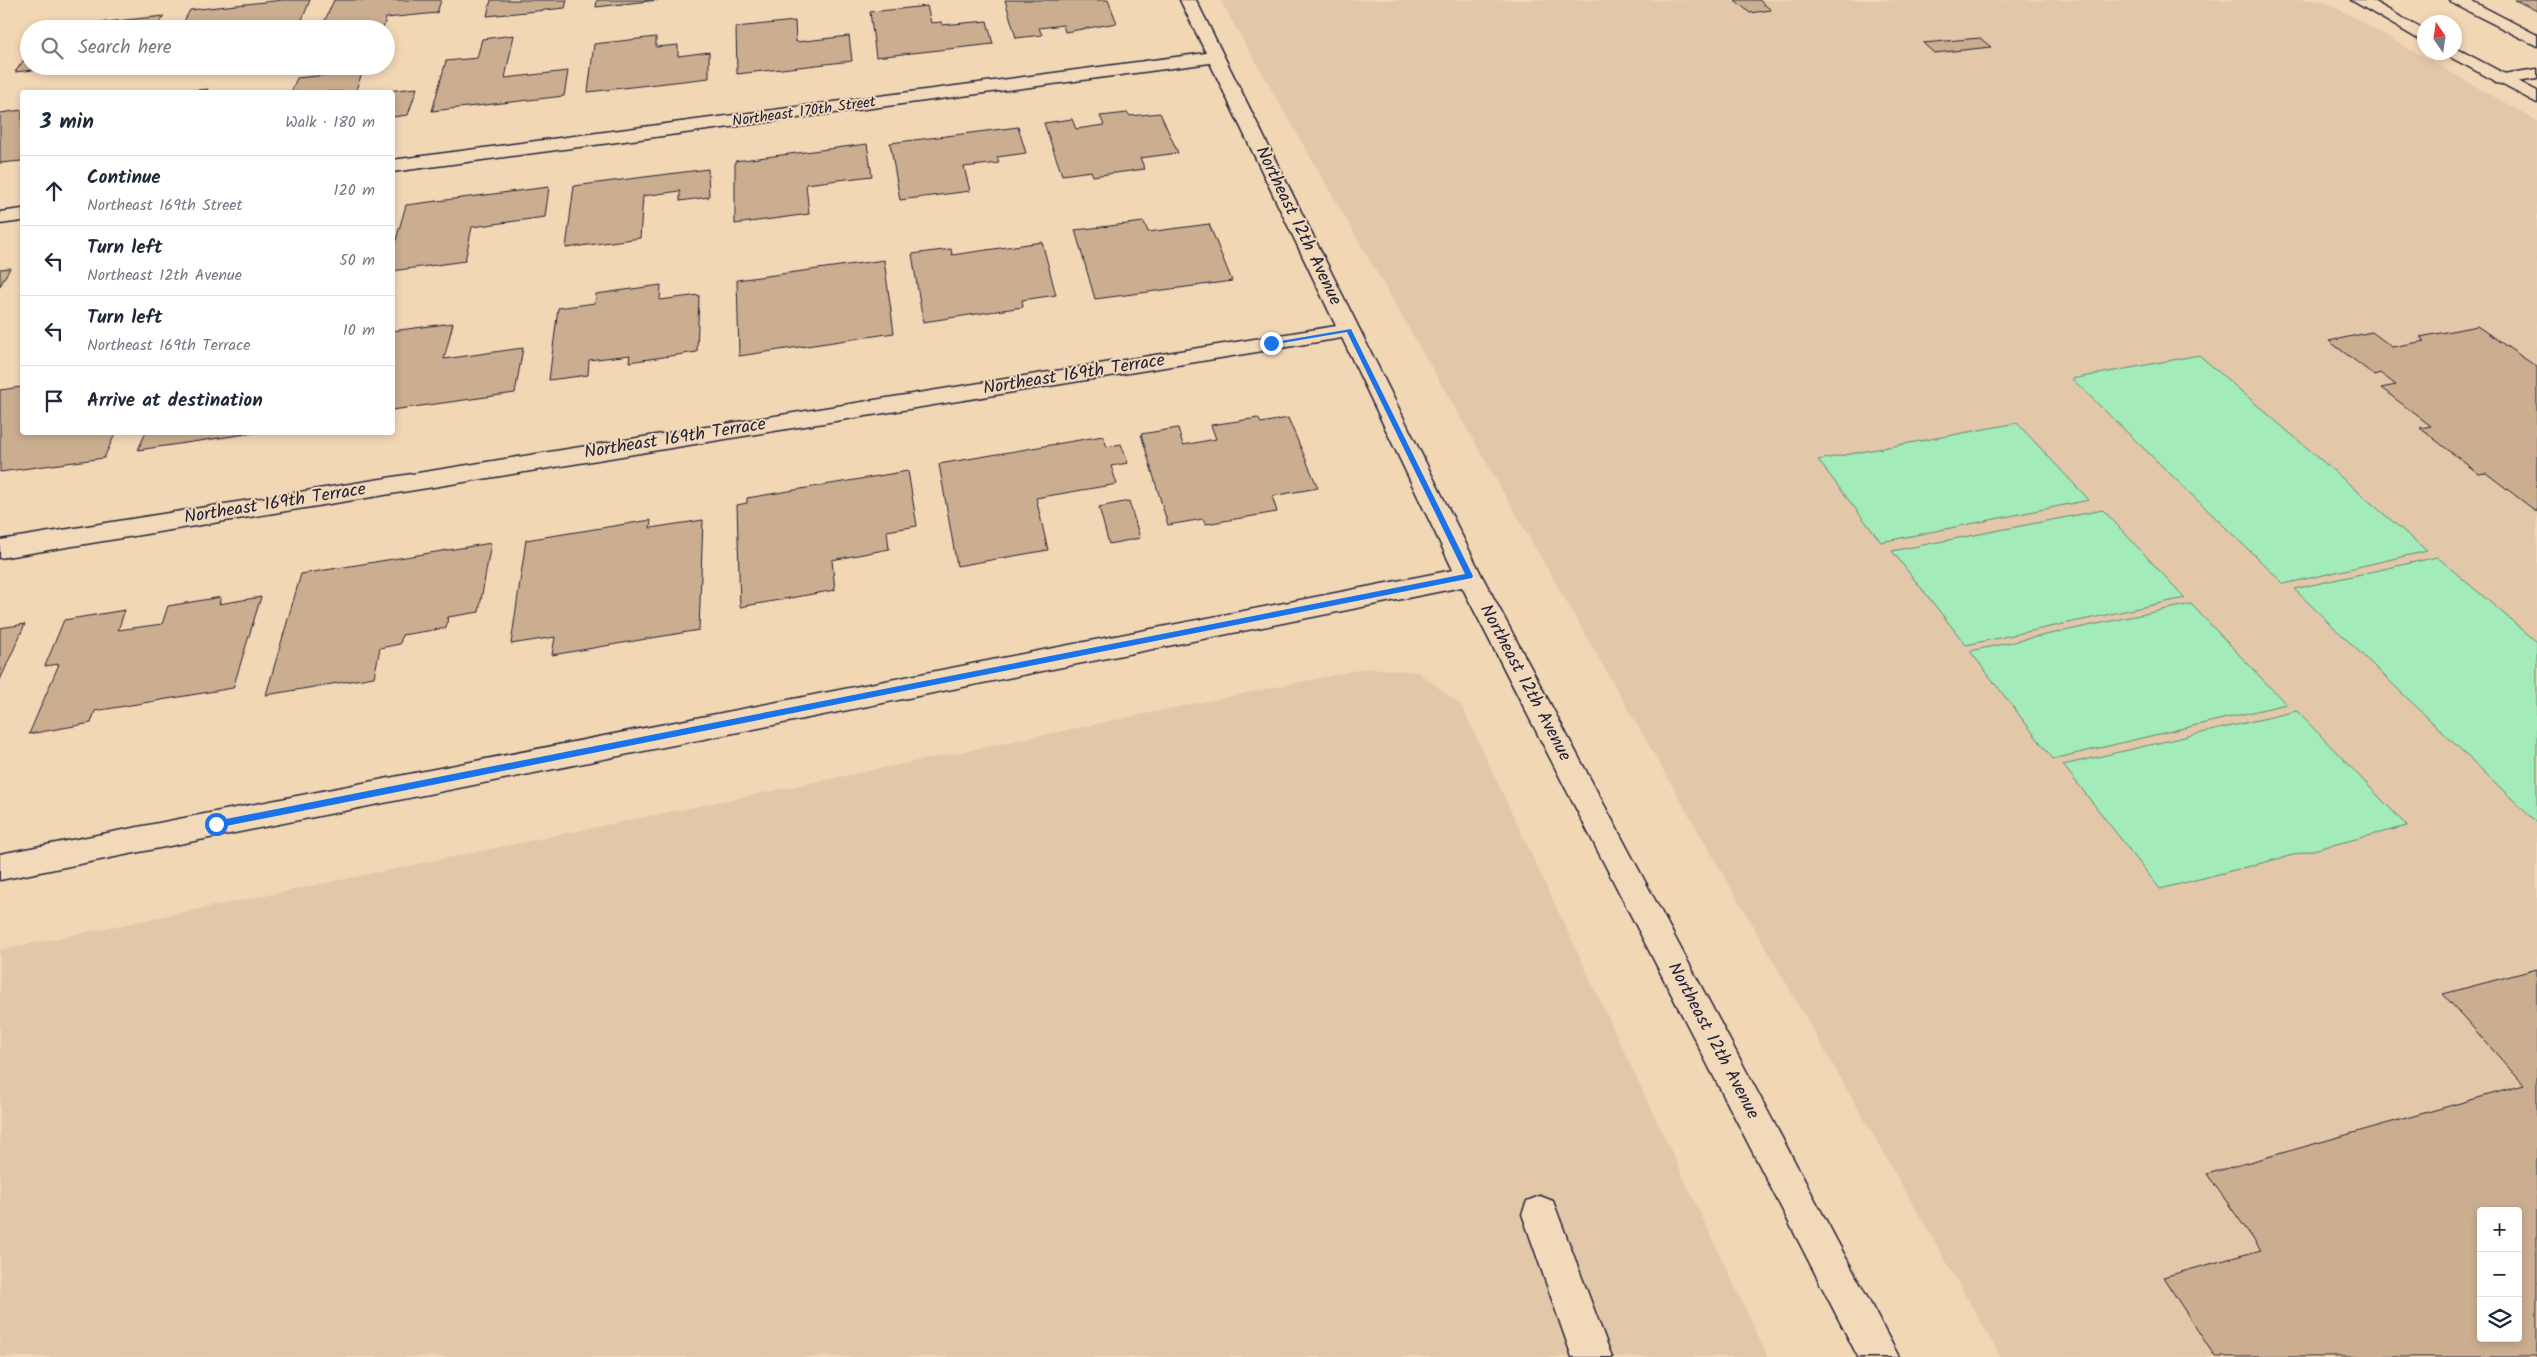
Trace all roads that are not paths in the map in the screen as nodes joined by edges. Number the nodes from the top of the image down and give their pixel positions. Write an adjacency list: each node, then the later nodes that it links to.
1 (1188, 0): 7 (street, Northeast 12th Avenue)
2 (2359, 0): 4 (street)
3 (2458, 0): 5 (street)
4 (2417, 32)
5 (2537, 41)
6 (2462, 56): 9 (street)
7 (1216, 58): 11 (street, Northeast 170th Street); 14 (street, Northeast 12th Avenue)
8 (2537, 74): 9 (street)
9 (2502, 79): 10 (street)
10 (2537, 98)
11 (395, 166)
12 (20, 215): 13 (street)
13 (0, 218)
14 (1349, 330): 15 (street, Northeast 169th Terrace); 16 (street, Northeast 12th Avenue)
15 (0, 549)
16 (1470, 576): 17 (street); 20 (street, Northeast 12th Avenue)
17 (0, 867)
18 (1540, 1214): 19 (street)
19 (1592, 1357)
20 (1879, 1357)

